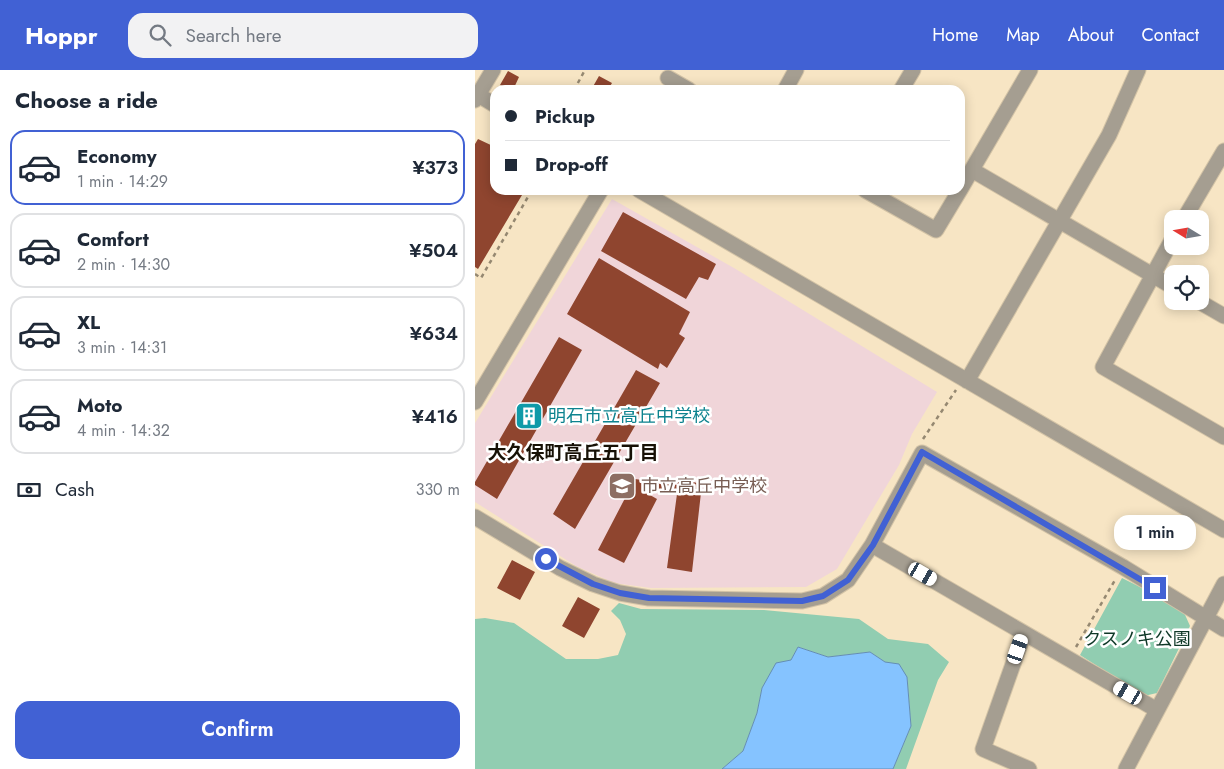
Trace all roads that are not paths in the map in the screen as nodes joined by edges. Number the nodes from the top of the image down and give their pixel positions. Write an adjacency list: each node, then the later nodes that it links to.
1 (493, 70): 10 (street)
2 (796, 70): 8 (street)
3 (913, 70): 9 (street)
4 (1030, 70): 13 (street)
5 (1137, 70): 20 (street)
6 (667, 79): 7 (street)
7 (679, 85)
8 (788, 85)
9 (904, 85)
10 (476, 96): 11 (street)
11 (490, 103)
12 (1224, 151): 19 (street)
13 (972, 170): 14 (street); 20 (street)
14 (965, 182)
15 (598, 195): 27 (street)
16 (648, 195): 26 (street)
17 (874, 195): 18 (street)
18 (957, 195)
19 (1189, 210)
20 (1060, 221): 22 (street); 26 (street)
21 (1164, 253): 22 (street)
22 (1151, 274): 23 (street); 28 (street)
23 (1164, 281)
24 (1209, 307): 25 (street)
25 (1224, 316)
26 (967, 381): 30 (street)
27 (475, 402)
28 (1224, 437)
29 (475, 517): 31 (street)
30 (1224, 530)
31 (873, 545): 33 (street); 35 (street)
32 (1224, 584): 33 (street)
33 (1205, 618): 34 (street); 36 (street)
34 (1224, 629)
35 (1024, 633): 36 (street); 37 (street)
36 (1157, 710): 38 (street)
37 (1029, 769)
38 (1126, 769)

